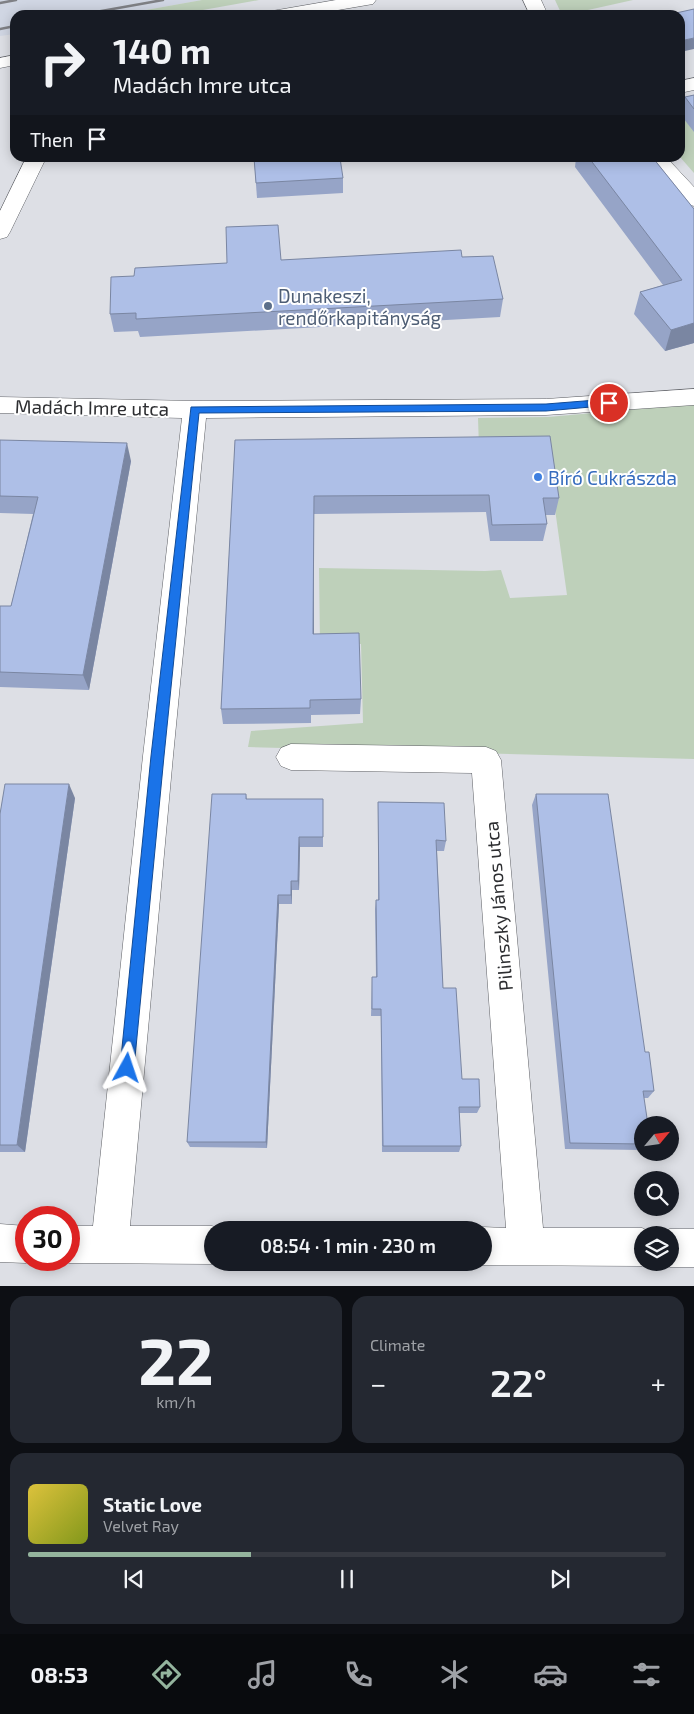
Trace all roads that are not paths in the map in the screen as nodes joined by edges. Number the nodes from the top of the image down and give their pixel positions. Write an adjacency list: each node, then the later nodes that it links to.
1 (367, 0): 2 (street)
2 (308, 10)
3 (34, 162): 6 (street)
4 (661, 162): 5 (street)
5 (694, 200)
6 (0, 232)
7 (694, 397): 9 (street, Madách Imre utca)
8 (0, 405): 9 (street, Madách Imre utca)
9 (195, 410): 14 (street)
10 (291, 757): 17 (street, Pilinszky János utca)
11 (0, 1243): 12 (street)
12 (15, 1244)
13 (80, 1244): 14 (street)
14 (110, 1244): 15 (street)
15 (204, 1245)
16 (492, 1246): 17 (street)
17 (526, 1246): 18 (street)
18 (634, 1248)
19 (679, 1248): 20 (street)
20 (694, 1248)

